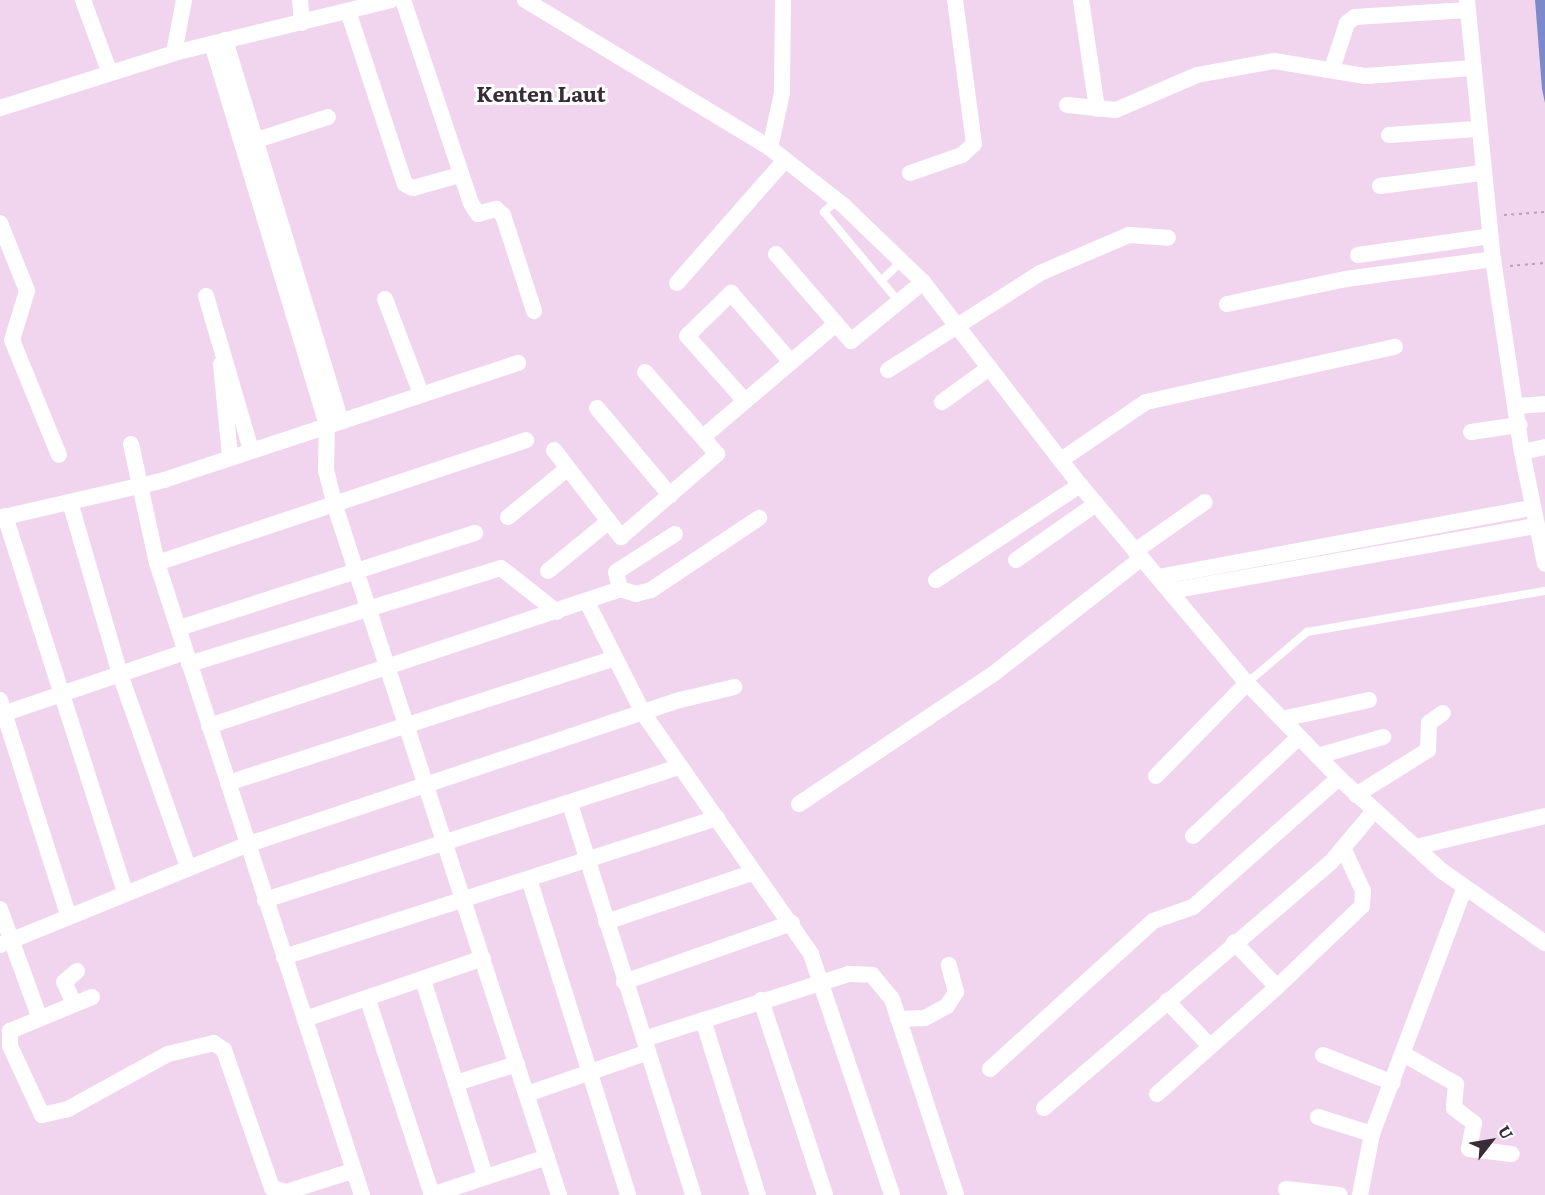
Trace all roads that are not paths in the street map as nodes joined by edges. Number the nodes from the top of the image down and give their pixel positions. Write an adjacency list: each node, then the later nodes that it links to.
1 (83, 0): 17 (street)
2 (184, 0): 14 (street)
3 (300, 0): 12 (street)
4 (391, 0): 11 (street)
5 (403, 0): 29 (street)
6 (525, 0): 25 (street)
7 (783, 0): 25 (street)
8 (955, 0): 27 (street)
9 (1081, 0): 20 (street)
10 (1467, 5): 15 (street); 16 (street)
11 (348, 11): 12 (street); 29 (street)
12 (302, 23): 13 (street)
13 (218, 42): 14 (street); 24 (street)
14 (174, 53): 17 (street)
15 (1472, 68): 16 (street); 22 (street)
16 (1332, 69): 20 (street)
17 (109, 71): 19 (street)
18 (1067, 105): 20 (street)
19 (0, 108)
20 (1097, 109)
21 (328, 117): 24 (street)
22 (1477, 129): 23 (street); 28 (street)
23 (1389, 135)
24 (246, 143): 62 (street)
25 (770, 148): 26 (street)
26 (785, 160): 31 (street); 41 (street)
27 (910, 173)
28 (1482, 173): 30 (street); 33 (street)
29 (459, 175): 46 (street)
30 (1380, 186)
31 (837, 200): 37 (street); 39 (lane)
32 (0, 223): 72 (street)
33 (1491, 236): 36 (street); 38 (street)
34 (1168, 238): 48 (street)
35 (776, 255): 47 (street)
36 (1358, 255)
37 (902, 261): 39 (lane); 40 (street)
38 (1494, 263): 45 (street); 60 (street)
39 (881, 281): 44 (lane)
40 (923, 282): 44 (street); 48 (street)
41 (677, 283)
42 (206, 296): 50 (street)
43 (385, 299): 56 (street)
44 (899, 302): 47 (street)
45 (1227, 304)
46 (534, 312)
47 (836, 324): 51 (street)
48 (957, 324): 53 (street); 54 (street)
49 (1395, 347): 74 (street)
50 (220, 354): 69 (street); 73 (street)
51 (791, 362): 57 (street); 57 (street)
52 (518, 363): 56 (street)
53 (989, 368): 58 (street); 74 (street)
54 (888, 370)
55 (645, 372): 65 (street)
56 (421, 394): 62 (street)
57 (745, 401): 65 (street)
58 (942, 402)
59 (1545, 404): 60 (street)
60 (1516, 406): 63 (street)
61 (597, 408): 78 (street)
62 (334, 423): 69 (street); 81 (street)
63 (1519, 425): 64 (street); 71 (street)
64 (1471, 432)
65 (703, 437): 78 (street)
66 (526, 440): 81 (street)
67 (131, 444): 77 (street)
68 (1545, 447): 71 (street)
69 (251, 450): 73 (street)
70 (554, 450): 75 (street)
71 (1522, 452): 83 (street)
72 (59, 455)
73 (230, 456): 77 (street)
74 (1060, 460): 76 (street)
75 (568, 468): 85 (street); 87 (street)
76 (1080, 485): 82 (street); 98 (street)
77 (138, 488): 79 (street); 93 (street)
78 (670, 495): 87 (street)
79 (69, 502): 84 (street); 109 (street)
80 (1205, 502): 91 (street)
81 (334, 503): 93 (street); 95 (street)
82 (1096, 504): 91 (street); 92 (street)
83 (1532, 508): 88 (street); 97 (street)
84 (3, 517): 112 (street)
85 (508, 517)
86 (759, 518): 99 (street)
87 (609, 521): 96 (street)
88 (1536, 526): 94 (street); 100 (street)
89 (475, 532): 95 (street)
90 (675, 534): 99 (street)
91 (1139, 555): 97 (street); 130 (street)
92 (1016, 560)
93 (157, 562): 105 (street)
94 (1545, 564)
95 (355, 567): 103 (street); 105 (street)
96 (548, 571)
97 (1158, 577): 100 (street)
98 (936, 580)
99 (620, 589): 102 (street)
100 (1170, 591): 110 (street)
101 (1545, 591): 110 (lane)
102 (586, 602): 104 (street); 107 (street)
103 (368, 606): 104 (street); 106 (street); 108 (street)
104 (557, 612): 108 (street)
105 (179, 628): 106 (street)
106 (187, 658): 109 (street); 119 (street)
107 (612, 659): 115 (street); 118 (street)
108 (385, 665): 118 (street); 119 (street)
109 (120, 674): 112 (street); 140 (street)
110 (1247, 683): 117 (street); 124 (street)
111 (734, 687): 115 (street)
112 (61, 692): 114 (street); 144 (street)
113 (1369, 700): 117 (street)
114 (1, 709): 148 (street)
115 (643, 713): 123 (street); 126 (street)
116 (1443, 713): 128 (street)
117 (1282, 718): 121 (street)
118 (406, 725): 126 (street); 127 (street)
119 (209, 726): 127 (street)
120 (1383, 737): 122 (street)
121 (1299, 738): 122 (street); 134 (street)
122 (1318, 756): 125 (street)
123 (680, 767): 129 (street); 133 (street)
124 (1156, 776)
125 (1339, 778): 128 (street); 176 (street)
126 (426, 782): 135 (street); 136 (street)
127 (228, 783): 136 (street)
128 (1356, 795): 131 (street)
129 (570, 804): 135 (street); 139 (street)
130 (799, 804)
131 (1374, 811): 137 (street); 138 (street)
132 (1545, 816): 137 (street)
133 (717, 818): 139 (street); 141 (street)
134 (1193, 836)
135 (447, 840): 145 (street); 146 (street)
136 (246, 845): 140 (street); 146 (street)
137 (1416, 847): 143 (street)
138 (1344, 849): 152 (street); 161 (street)
139 (587, 863): 142 (street); 149 (street)
140 (188, 867): 144 (street)
141 (752, 873): 149 (street); 150 (street)
142 (530, 882): 145 (street); 177 (street)
143 (1464, 889): 151 (street); 174 (street)
144 (125, 892): 148 (street)
145 (466, 898): 154 (street); 155 (street)
146 (265, 900): 154 (street)
147 (0, 909): 153 (street)
148 (69, 914): 153 (street)
149 (606, 922): 159 (street)
150 (792, 923): 159 (street); 160 (street)
151 (1543, 938)
152 (1234, 942): 161 (street); 165 (street)
153 (5, 943): 167 (street)
154 (284, 957): 168 (street)
155 (483, 958): 158 (street); 175 (street)
156 (949, 965): 169 (street)
157 (77, 971): 166 (street)
158 (423, 980): 163 (street); 178 (street)
159 (624, 982): 171 (street)
160 (824, 982): 164 (street); 169 (street); 197 (street)
161 (1277, 987): 172 (street)
162 (92, 997): 166 (street)
163 (368, 1000): 168 (street); 191 (street)
164 (761, 1000): 170 (street); 196 (street)
165 (1167, 1001): 172 (street); 182 (street)
166 (74, 1004): 167 (street)
167 (39, 1016): 187 (street)
168 (304, 1019): 187 (street)
169 (898, 1019): 198 (street)
170 (703, 1020): 171 (street); 195 (street)
171 (646, 1046): 177 (street); 194 (street)
172 (1210, 1047): 181 (street)
173 (1323, 1055): 179 (street)
174 (1405, 1055): 179 (street); 185 (street)
175 (517, 1064): 178 (street); 180 (street)
176 (990, 1070)
177 (589, 1074): 180 (street); 193 (street)
178 (456, 1083): 188 (street)
179 (1393, 1083): 184 (street)
180 (528, 1094): 186 (street)
181 (1157, 1094)
182 (1044, 1108)
183 (1318, 1117): 184 (street)
184 (1372, 1134): 200 (street)
185 (1512, 1154)
186 (547, 1157): 188 (street); 192 (street)
187 (352, 1171): 190 (street)
188 (485, 1176): 191 (street)
189 (1286, 1189): 199 (street)
190 (362, 1195)
191 (432, 1195)
192 (559, 1195)
193 (628, 1195)
194 (693, 1195)
195 (758, 1195)
196 (825, 1195)
197 (892, 1195)
198 (956, 1195)
199 (1340, 1195)
200 (1360, 1195)

